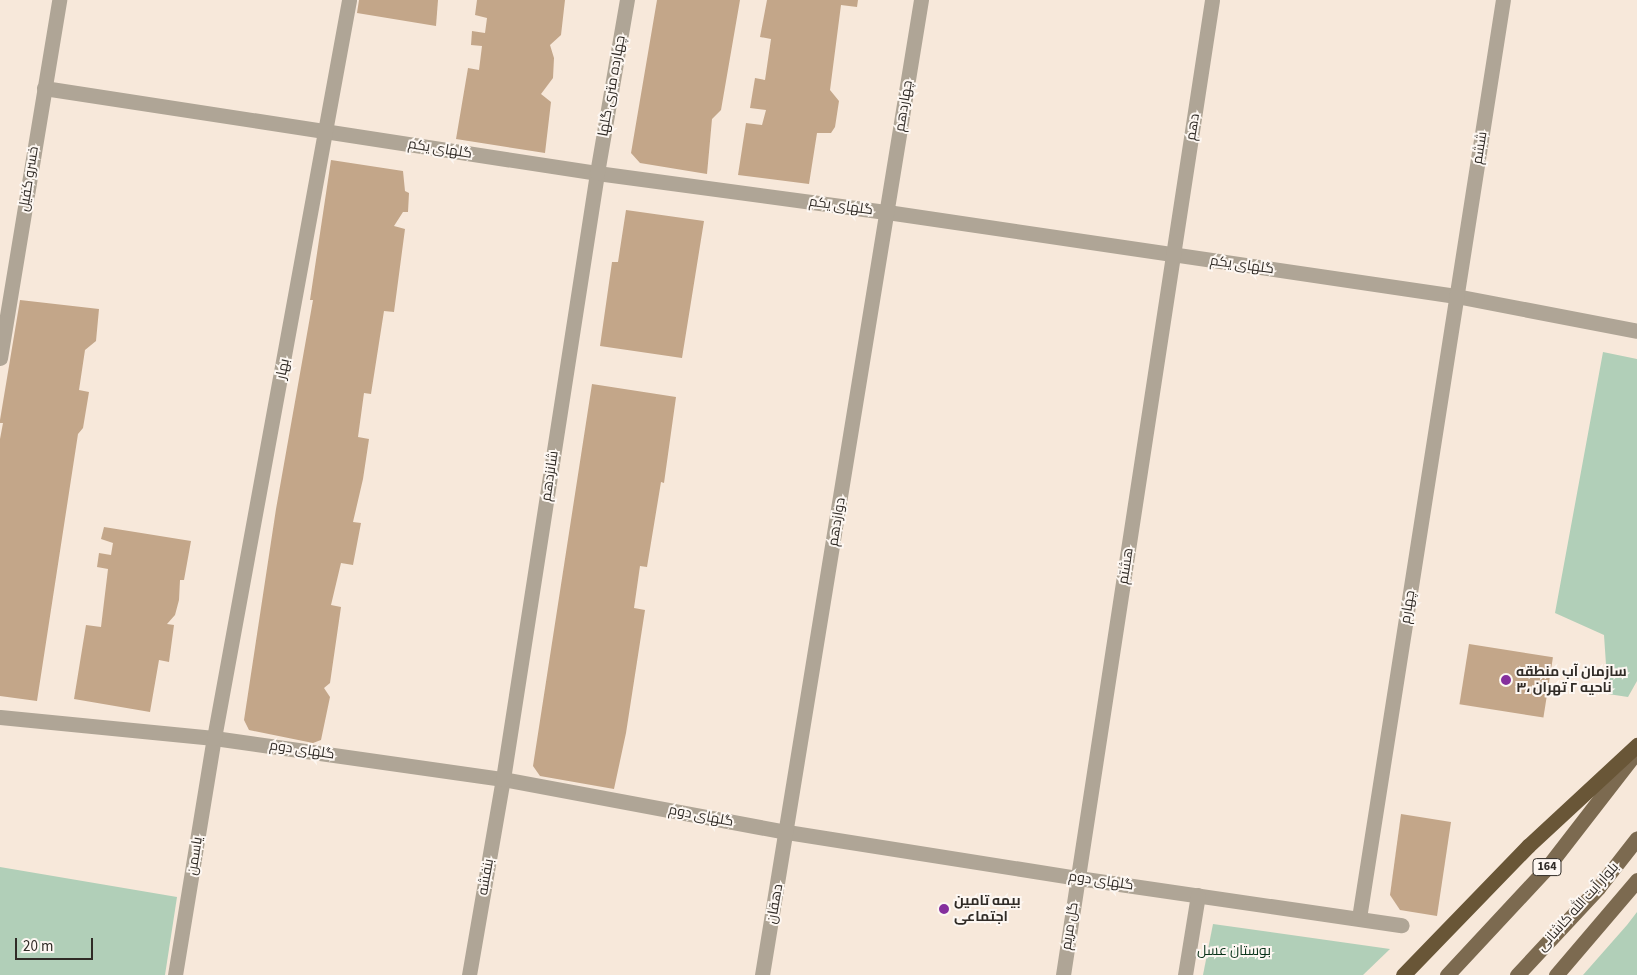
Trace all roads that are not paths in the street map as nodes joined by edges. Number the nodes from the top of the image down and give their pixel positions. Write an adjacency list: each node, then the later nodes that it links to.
1 (59, 0): 7 (street, خسرو کفیل)
2 (349, 0): 8 (street, بهار)
3 (627, 0): 9 (street, چهارده متری گلها)
4 (921, 0): 10 (street, چهاردهم)
5 (1212, 0): 11 (street, دهم)
6 (1503, 0): 12 (street, ششم)
7 (44, 88): 8 (street, گلهای یکم); 14 (street, خسرو کفیل)
8 (327, 131): 9 (street, گلهای یکم); 16 (street, بهار)
9 (597, 173): 10 (street, گلهای یکم); 19 (street, شانزدهم)
10 (886, 212): 11 (street, گلهای یکم); 20 (street, دوازدهم)
11 (1174, 255): 12 (street, گلهای یکم); 22 (street, هشتم)
12 (1456, 296): 13 (street, گلهای یکم); 25 (street, چهارم)
13 (1637, 331)
14 (0, 358)
15 (0, 717): 16 (street, گلهای دوم)
16 (214, 738): 19 (street, گلهای دوم); 27 (street, یاسمن)
17 (1637, 745): 32 (highway)
18 (1637, 751): 33 (main road, 164)
19 (503, 779): 20 (street, گلهای دوم); 28 (street, بنفشه)
20 (787, 832): 22 (street, گلهای دوم); 29 (street, دهقان)
21 (1637, 838): 34 (main road, بلوار آیت الله کاشانی)
22 (1078, 878): 24 (street, گلهای دوم); 30 (street, گل مریم)
23 (1637, 880): 35 (main road)
24 (1198, 896): 25 (street, گلهای دوم); 31 (street)
25 (1359, 918): 26 (street, گلهای دوم)
26 (1402, 925)
27 (175, 975)
28 (469, 975)
29 (762, 975)
30 (1063, 975)
31 (1185, 975)
32 (1403, 975)
33 (1447, 975)
34 (1517, 975)
35 (1556, 975)

